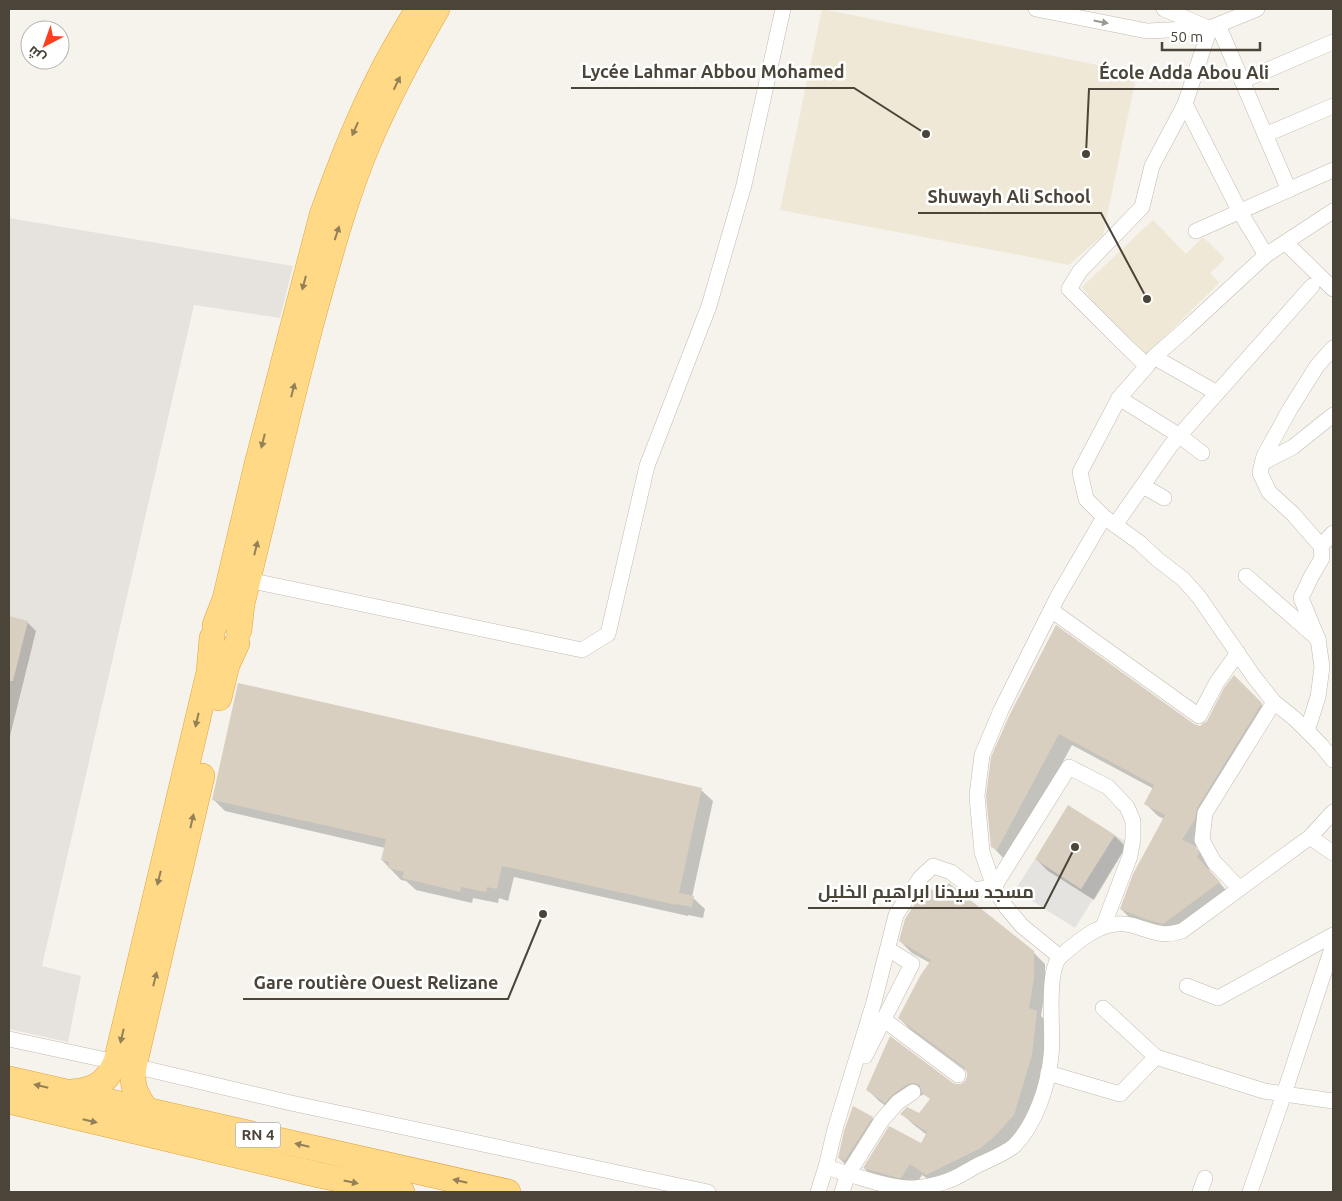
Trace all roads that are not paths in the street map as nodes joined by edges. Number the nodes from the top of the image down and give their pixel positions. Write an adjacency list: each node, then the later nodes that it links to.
1 (418, 9): 38 (highway, one-way to 38)
2 (437, 9): 36 (highway, one-way to 2)
3 (783, 9): 36 (street)
4 (1036, 9): 7 (street, one-way to 7)
5 (1164, 9): 7 (street)
6 (1257, 9): 7 (street)
7 (1214, 27): 9 (street); 10 (street)
8 (1333, 42): 9 (street)
9 (1242, 81): 12 (street)
10 (1185, 104): 16 (street); 23 (street)
11 (1333, 106): 12 (street)
12 (1266, 135): 14 (street)
13 (1333, 170): 14 (street)
14 (1289, 190): 16 (street)
15 (1333, 211): 18 (street)
16 (1240, 212): 17 (street); 19 (street)
17 (1196, 231)
18 (1286, 243): 19 (street); 21 (street)
19 (1266, 256): 23 (street)
20 (1312, 286): 24 (street)
21 (1333, 289)
22 (1333, 348): 29 (street)
23 (1150, 361): 24 (street); 25 (street)
24 (1217, 394): 27 (street)
25 (1119, 398): 27 (street); 32 (street)
26 (1333, 416): 29 (street)
27 (1180, 436): 28 (street); 30 (street)
28 (1202, 453)
29 (1262, 463): 34 (street)
30 (1143, 486): 31 (street); 32 (street)
31 (1164, 498)
32 (1110, 521): 37 (street); 40 (street)
33 (1333, 533): 34 (street)
34 (1321, 546): 39 (street)
35 (1246, 576): 39 (street)
36 (248, 580): 38 (highway)
37 (1051, 610): 40 (street); 47 (street)
38 (226, 634): 59 (highway)
39 (1318, 639): 42 (street)
40 (1238, 653): 41 (street)
41 (1274, 702): 42 (street); 48 (street)
42 (1308, 732): 43 (street)
43 (1333, 760)
44 (1333, 812): 45 (street)
45 (1310, 837): 46 (street); 48 (street)
46 (1333, 853)
47 (994, 887): 49 (street); 52 (street); 53 (street)
48 (1239, 888): 49 (street)
49 (1103, 927): 53 (street)
50 (1333, 935): 54 (street)
51 (1333, 945): 66 (street)
52 (888, 949): 56 (street); 63 (street)
53 (1060, 957): 60 (street)
54 (1187, 986)
55 (1103, 1008): 58 (street)
56 (883, 1020): 61 (street); 63 (street)
57 (9, 1039): 59 (street)
58 (1156, 1057): 60 (street); 66 (street)
59 (125, 1064): 64 (highway); 69 (highway); 75 (street)
60 (1048, 1073): 71 (street)
61 (958, 1075)
62 (9, 1079): 64 (highway, RN 4, one-way to 62)
63 (847, 1090): 70 (street)
64 (67, 1092): 69 (highway, RN 4)
65 (913, 1092): 71 (street)
66 (1284, 1094): 68 (street); 79 (street)
67 (9, 1101): 73 (highway, RN 4, one-way to 73)
68 (1333, 1102)
69 (146, 1110): 74 (highway, RN 4, one-way to 69)
70 (826, 1167): 71 (street); 76 (street)
71 (848, 1174): 77 (street)
72 (1205, 1178): 78 (street)
73 (402, 1192)
74 (508, 1192)
75 (708, 1192)
76 (818, 1192)
77 (842, 1192)
78 (1200, 1192)
79 (1250, 1192)

